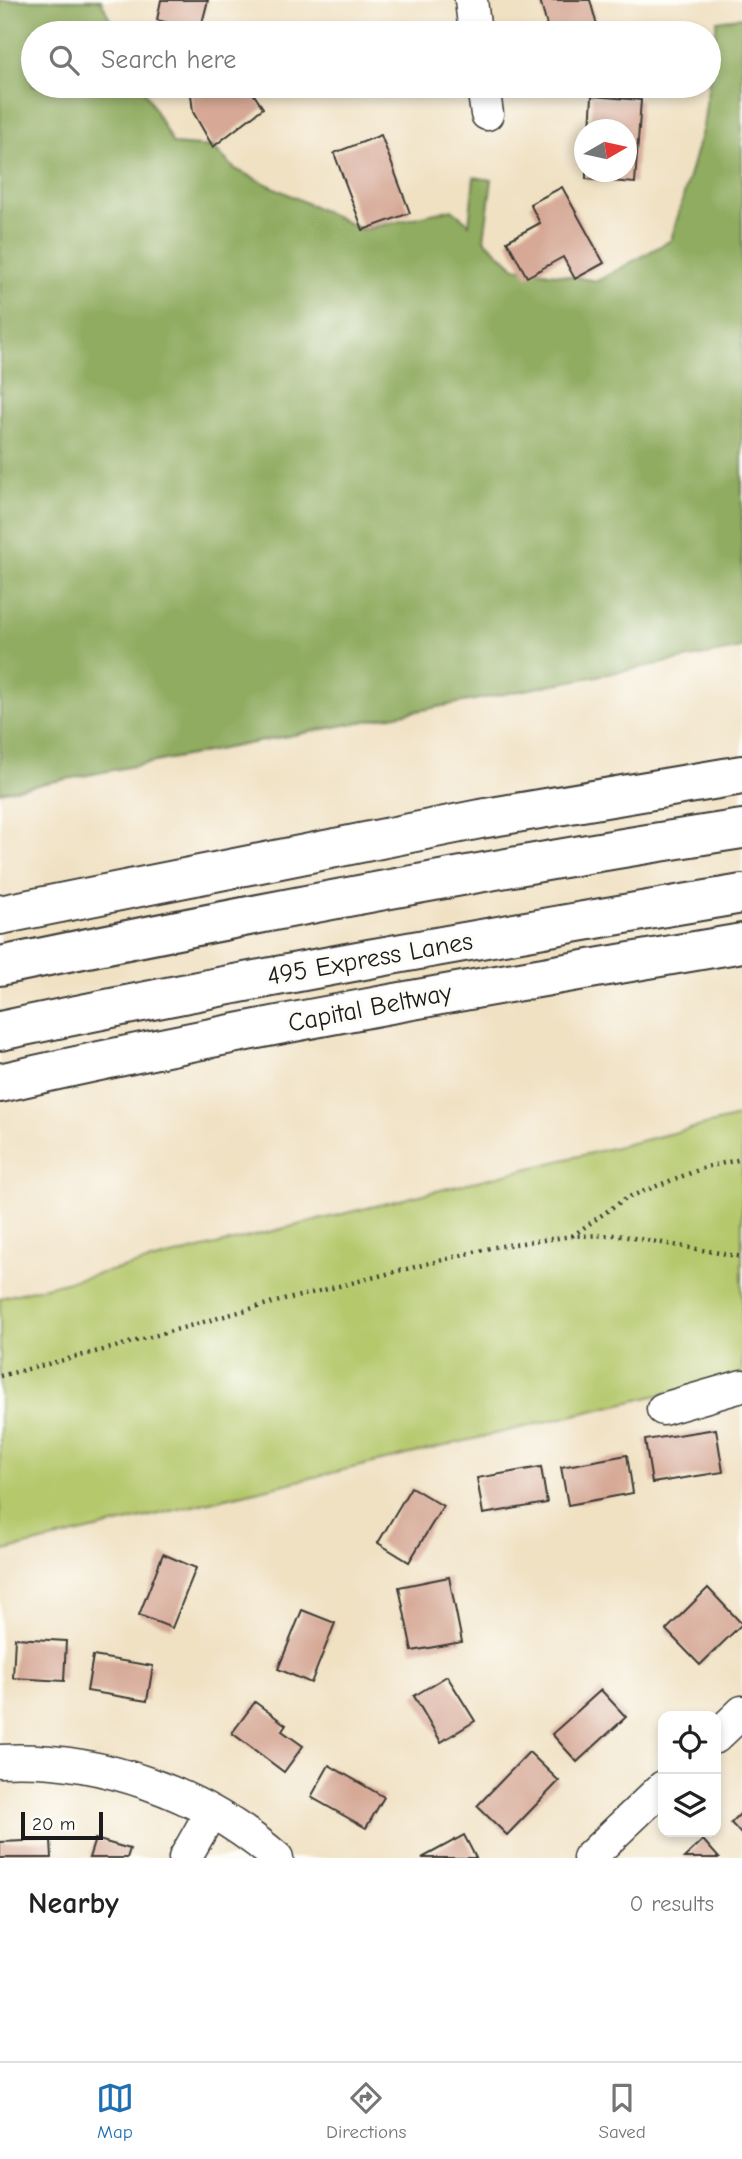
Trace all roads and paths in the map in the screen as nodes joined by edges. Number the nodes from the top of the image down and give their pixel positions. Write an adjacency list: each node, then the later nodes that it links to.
1 (471, 0): 2 (street)
2 (474, 21)
3 (742, 775): 6 (highway)
4 (742, 829): 8 (highway)
5 (742, 894): 9 (highway, 495 Express Lanes)
6 (0, 915)
7 (742, 943): 10 (highway, Capital Beltway)
8 (0, 966)
9 (0, 1031)
10 (0, 1083)
11 (742, 1159): 12 (path)
12 (572, 1236): 13 (path); 14 (path)
13 (742, 1257)
14 (0, 1376)
15 (742, 1386): 16 (street)
16 (663, 1409)
17 (742, 1712): 18 (street)
18 (721, 1732)
19 (0, 1761): 21 (street)
20 (658, 1792): 24 (street)
21 (211, 1812): 22 (street); 23 (street)
22 (184, 1858)
23 (277, 1858)
24 (589, 1858)

